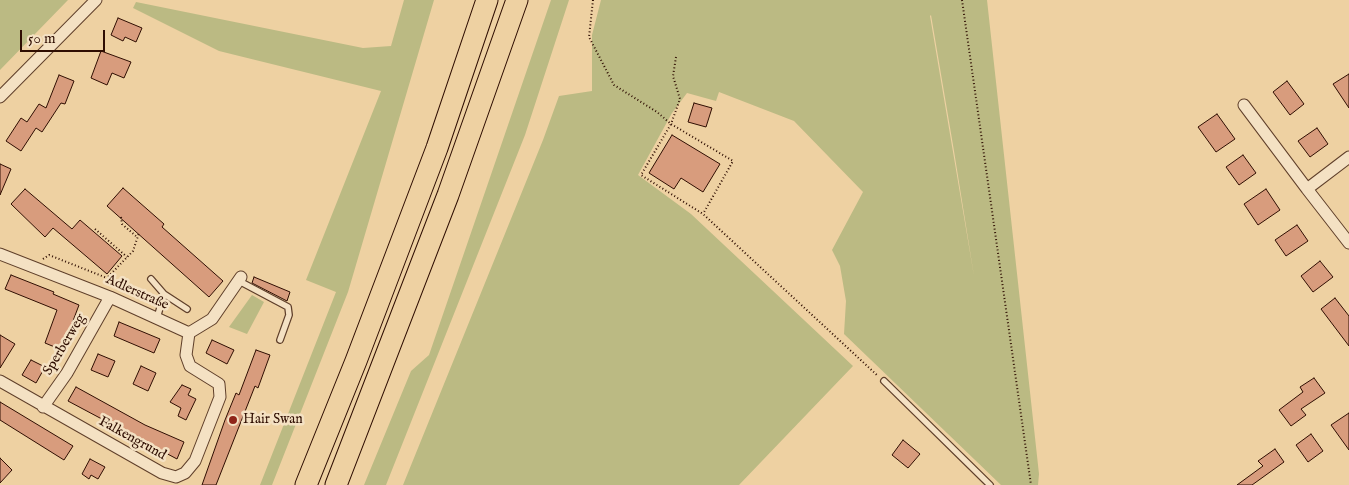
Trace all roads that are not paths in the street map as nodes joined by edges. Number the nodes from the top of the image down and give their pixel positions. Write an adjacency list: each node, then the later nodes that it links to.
1 (96, 0): 4 (street)
2 (487, 0): 21 (highway)
3 (517, 0): 22 (highway)
4 (0, 97)
5 (1244, 105): 7 (street)
6 (1349, 157): 7 (street)
7 (1307, 189): 8 (street)
8 (1349, 243)
9 (0, 254): 13 (street, Adlerstraße)
10 (150, 279): 12 (lane)
11 (240, 279): 16 (street); 17 (lane)
12 (164, 294): 14 (lane); 15 (lane)
13 (110, 297): 15 (street, Adlerstraße); 20 (street, Sperberweg)
14 (188, 309)
15 (157, 318): 16 (street, Adlerstraße)
16 (189, 333): 20 (street, Falkengrund)
17 (280, 340)
18 (0, 381): 20 (street, Falkengrund)
19 (884, 381): 23 (lane)
20 (44, 407)
21 (306, 485)
22 (336, 485)
23 (990, 485)

